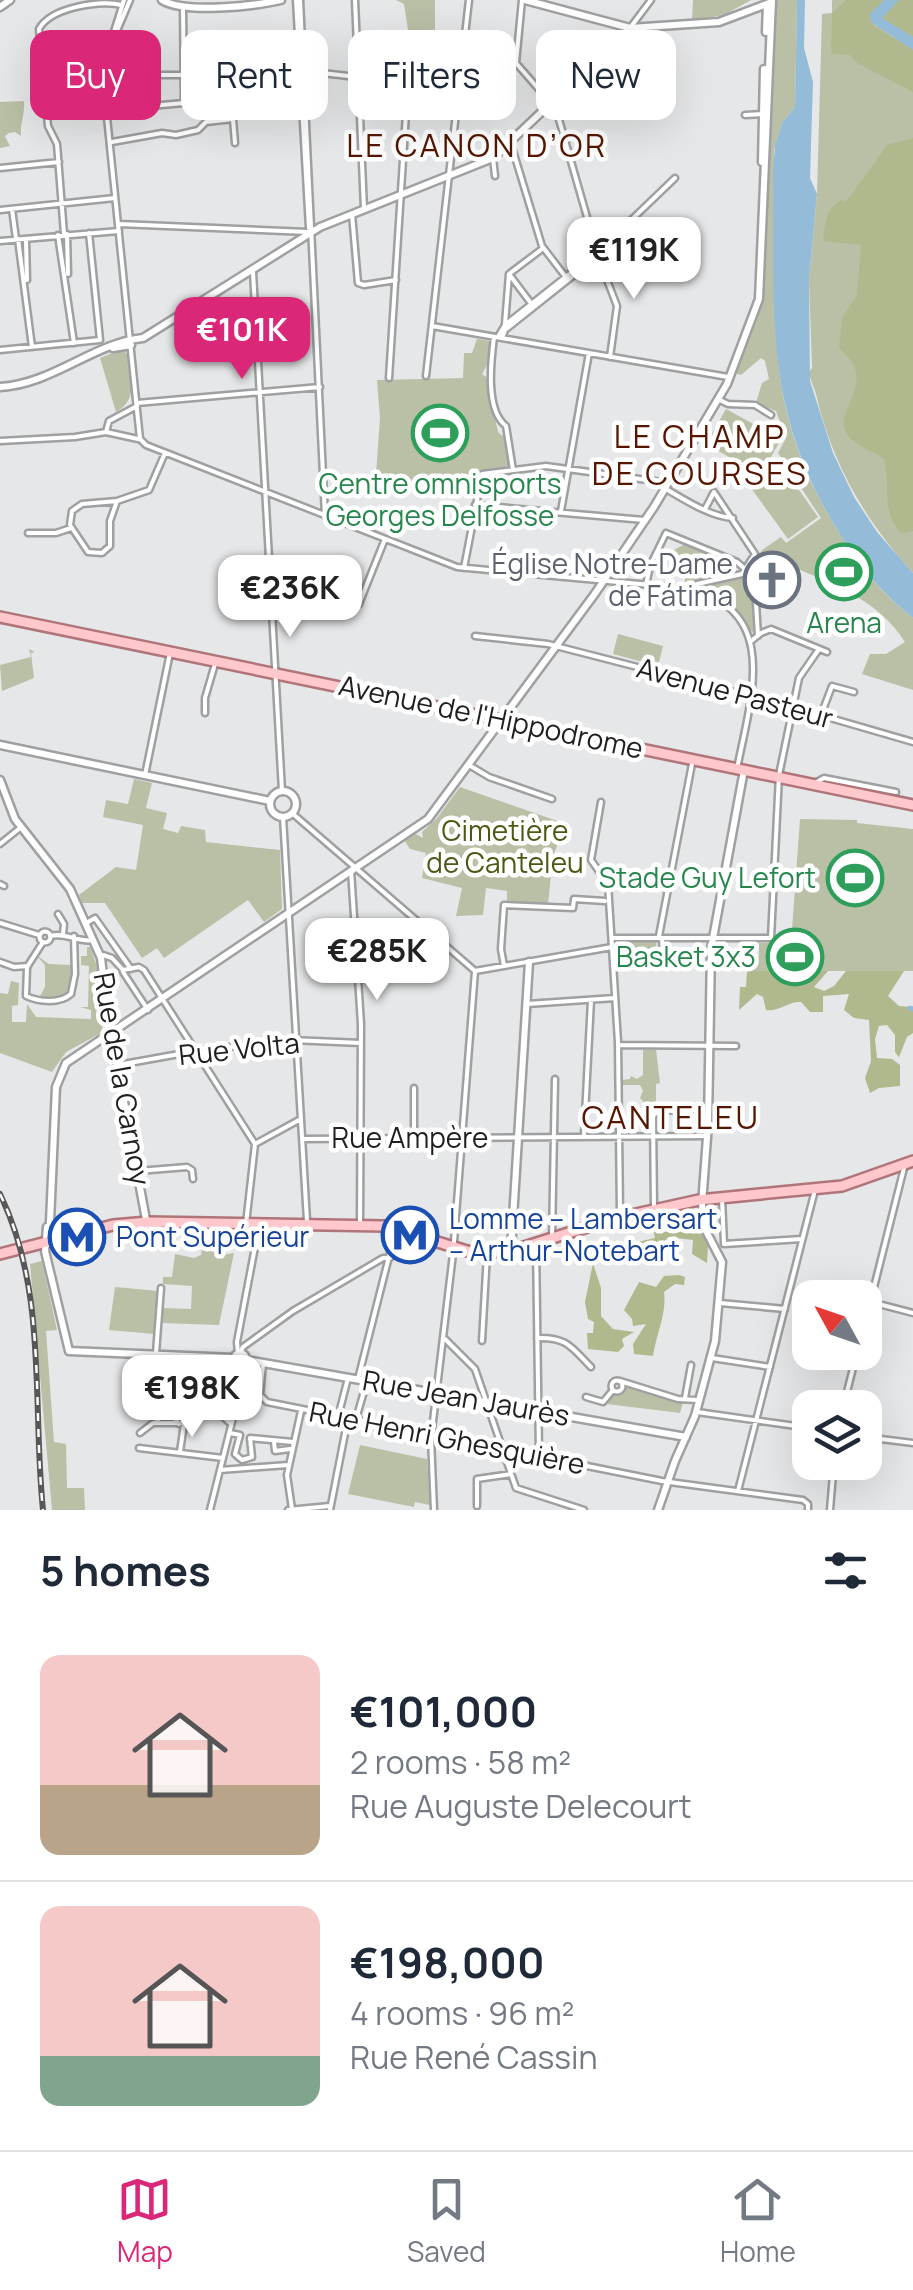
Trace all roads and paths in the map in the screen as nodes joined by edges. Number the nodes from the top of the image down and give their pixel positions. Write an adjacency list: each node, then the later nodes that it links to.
1 (10, 0): 16 (street)
2 (165, 0): 15 (street)
3 (281, 0): 9 (street)
4 (298, 0): 22 (street)
5 (355, 0): 23 (street)
6 (469, 0): 24 (street)
7 (524, 0): 14 (street); 25 (street)
8 (756, 0): 17 (street)
9 (271, 1): 13 (street)
10 (650, 1): 18 (street)
11 (769, 1): 17 (street); 26 (street)
12 (126, 2): 19 (street); 20 (street)
13 (253, 2): 15 (street)
14 (554, 3): 18 (street)
15 (186, 4): 21 (street)
16 (0, 7)
17 (738, 14): 18 (street)
18 (630, 28)
19 (39, 30)
20 (116, 30)
21 (185, 30)
22 (300, 30)
23 (356, 30)
24 (466, 30)
25 (536, 85)
26 (766, 114): 27 (street); 78 (street)
27 (745, 115)
28 (536, 118): 38 (street)
29 (47, 120): 40 (street)
30 (107, 120): 36 (street)
31 (305, 120): 54 (street)
32 (360, 120): 50 (street)
33 (406, 120): 45 (street)
34 (456, 120): 42 (street)
35 (557, 120): 60 (street)
36 (110, 142): 37 (street); 46 (street)
37 (235, 143)
38 (511, 143): 39 (street); 59 (street)
39 (493, 158): 42 (street); 43 (street)
40 (58, 162): 41 (street); 47 (street)
41 (0, 168)
42 (449, 176): 45 (street); 67 (street)
43 (495, 176)
44 (674, 178): 60 (street)
45 (401, 195): 50 (street); 64 (street)
46 (116, 198): 47 (street); 52 (street)
47 (61, 204): 48 (street); 55 (street)
48 (12, 209): 49 (street); 57 (street)
49 (0, 210)
50 (364, 210): 51 (street)
51 (352, 214): 54 (street); 64 (street)
52 (119, 227): 53 (street); 54 (street); 70 (street)
53 (89, 233): 55 (street); 71 (street)
54 (311, 233): 61 (street); 80 (street)
55 (63, 234): 56 (street); 71 (street)
56 (26, 238): 57 (street); 65 (street)
57 (17, 239): 58 (street); 65 (street)
58 (0, 241)
59 (543, 248): 62 (street); 63 (street)
60 (597, 252): 63 (street); 75 (street)
61 (252, 270): 70 (street); 81 (street)
62 (509, 274): 66 (street); 68 (street)
63 (567, 279): 66 (street)
64 (396, 280): 77 (street)
65 (26, 285): 72 (street)
66 (533, 306): 68 (street)
67 (432, 326): 69 (street); 76 (street)
68 (506, 326): 69 (street)
69 (498, 338): 74 (street); 90 (street)
70 (131, 342): 79 (street); 83 (street)
71 (74, 343): 72 (street)
72 (32, 347): 73 (street)
73 (0, 350)
74 (589, 353): 75 (street); 89 (street)
75 (610, 357): 78 (street)
76 (426, 376)
77 (389, 378)
78 (730, 378): 82 (street)
79 (0, 387)
80 (320, 387): 81 (street); 98 (street)
81 (260, 392): 83 (street); 92 (street)
82 (718, 400): 84 (street); 91 (street)
83 (137, 405): 85 (street); 86 (street)
84 (771, 415)
85 (106, 432): 86 (street); 87 (street)
86 (140, 439): 88 (street)
87 (0, 442)
88 (166, 453): 92 (street); 93 (street)
89 (568, 469): 90 (street); 91 (street); 97 (street)
90 (513, 470): 94 (street)
91 (667, 486): 95 (street); 100 (street)
92 (266, 492): 98 (street); 119 (street)
93 (117, 502): 96 (street); 96 (street)
94 (475, 505): 97 (street); 104 (street)
95 (704, 509): 99 (street); 99 (street)
96 (106, 510): 101 (street); 101 (street)
97 (560, 512): 100 (street)
98 (326, 516): 103 (street)
99 (733, 518): 105 (street)
100 (644, 521): 106 (street)
101 (71, 528): 102 (street)
102 (28, 534)
103 (384, 539): 104 (street); 109 (street)
104 (463, 569): 106 (street)
105 (746, 570): 107 (street); 108 (street); 112 (street)
106 (604, 581): 107 (street); 114 (street)
107 (646, 585): 108 (street)
108 (691, 590): 113 (street)
109 (358, 604)
110 (0, 618): 117 (main road, Avenue de l'Hippodrome)
111 (475, 636): 114 (street, Avenue Pasteur)
112 (758, 636): 113 (street); 115 (street)
113 (750, 642): 121 (street)
114 (556, 646): 121 (street, Avenue Pasteur); 125 (street)
115 (819, 649): 116 (street); 122 (street)
116 (827, 652)
117 (170, 653): 118 (main road, Avenue de l'Hippodrome); 119 (main road, Avenue de l'Hippodrome); 131 (street)
118 (215, 664): 119 (main road, Avenue de l'Hippodrome); 123 (street)
119 (276, 675): 125 (main road, Avenue de l'Hippodrome); 135 (street)
120 (854, 692): 124 (street)
121 (752, 696): 122 (street, Avenue Pasteur); 130 (street)
122 (793, 707): 124 (street, Avenue Pasteur); 132 (street)
123 (204, 713)
124 (821, 715): 126 (street, Avenue Pasteur)
125 (501, 721): 128 (main road, Avenue de l'Hippodrome); 129 (street)
126 (913, 742)
127 (0, 745): 131 (street)
128 (692, 760): 130 (main road, Avenue de l'Hippodrome); 158 (street)
129 (469, 765): 138 (street); 146 (street)
130 (740, 770): 132 (main road, Avenue de l'Hippodrome); 160 (street)
131 (145, 775): 139 (street)
132 (779, 778): 134 (main road, Avenue de l'Hippodrome); 160 (street)
133 (0, 780): 137 (street, Rue de la Carnoy)
134 (810, 784): 136 (street, Avenue de l'Hippodrome); 141 (main road, Avenue de l'Hippodrome)
135 (282, 791): 139 (street); 142 (street)
136 (896, 792)
137 (3, 799): 144 (street, Rue de la Carnoy)
138 (552, 799)
139 (270, 801): 143 (street)
140 (601, 802): 159 (street)
141 (913, 805)
142 (292, 812): 143 (street); 146 (street)
143 (283, 817): 150 (street)
144 (21, 827): 145 (street); 153 (street, Rue de la Carnoy)
145 (1, 841)
146 (353, 869): 150 (street); 172 (street); 180 (street)
147 (605, 900): 149 (street)
148 (492, 904): 149 (street)
149 (504, 905): 169 (street)
150 (289, 912): 174 (street); 179 (street)
151 (58, 914): 155 (street)
152 (0, 923): 154 (street)
153 (86, 923): 161 (street, Rue de la Carnoy); 171 (street)
154 (40, 934): 156 (street); 162 (street)
155 (63, 934): 156 (street); 157 (street)
156 (50, 936): 162 (street)
157 (74, 936): 161 (street); 168 (street)
158 (661, 936): 159 (street); 160 (street); 167 (street)
159 (612, 938): 163 (street)
160 (712, 938): 182 (street)
161 (94, 940): 164 (street, Rue de la Carnoy)
162 (43, 942): 168 (street)
163 (612, 947): 166 (street); 167 (street)
164 (100, 955): 170 (street); 178 (street, Rue de la Carnoy)
165 (0, 962): 168 (street)
166 (529, 962): 169 (street); 176 (street)
167 (613, 964): 173 (street)
168 (28, 966)
169 (504, 966): 172 (street)
170 (121, 969): 171 (street); 177 (street)
171 (131, 970): 174 (street)
172 (475, 972): 195 (street)
173 (615, 998): 175 (street); 181 (street)
174 (163, 999): 177 (street); 184 (street)
175 (591, 1000): 176 (street); 192 (street)
176 (527, 1004): 196 (street)
177 (148, 1010): 178 (street)
178 (112, 1034): 185 (street, Rue de la Carnoy); 209 (street); 219 (street)
179 (296, 1040): 180 (street, Rue Volta); 184 (street, Rue Volta); 189 (street)
180 (361, 1044): 198 (street)
181 (618, 1045): 182 (street); 193 (street)
182 (709, 1046): 183 (street); 194 (street)
183 (736, 1046)
184 (196, 1051): 185 (street, Rue Volta); 200 (street)
185 (118, 1066): 202 (street, Rue de la Carnoy)
186 (555, 1079): 191 (street)
187 (414, 1088): 199 (street)
188 (690, 1112): 190 (street)
189 (301, 1119): 197 (street); 200 (street)
190 (653, 1135): 193 (street, Rue Ampère); 194 (street, Rue Ampère); 207 (street)
191 (553, 1136): 192 (street, Rue Ampère); 196 (street, Rue Ampère); 218 (street)
192 (584, 1136): 193 (street, Rue Ampère)
193 (619, 1136): 208 (street)
194 (707, 1136): 206 (street)
195 (462, 1137): 196 (street, Rue Ampère); 199 (street, Rue Ampère); 222 (street)
196 (518, 1137): 224 (street)
197 (302, 1138): 198 (street, Rue Ampère); 213 (street)
198 (361, 1138): 199 (street, Rue Ampère); 214 (street)
199 (414, 1138)
200 (256, 1144): 211 (street)
201 (908, 1163): 204 (main road); 228 (street)
202 (138, 1171): 203 (street); 210 (street, Rue de la Carnoy)
203 (193, 1180)
204 (814, 1190): 205 (main road); 217 (street)
205 (722, 1197): 206 (main road); 220 (street)
206 (702, 1199): 207 (main road); 223 (street)
207 (654, 1210): 208 (main road)
208 (620, 1218): 218 (main road)
209 (52, 1222): 216 (street); 219 (street)
210 (147, 1224): 211 (main road); 216 (main road); 219 (main road)
211 (246, 1224): 212 (main road)
212 (260, 1224): 213 (main road); 238 (street)
213 (307, 1224): 214 (main road)
214 (364, 1225): 215 (main road)
215 (396, 1230): 222 (main road); 227 (street)
216 (67, 1236): 219 (main road)
217 (802, 1239): 220 (street); 232 (street)
218 (552, 1240): 221 (main road)
219 (47, 1244): 226 (main road); 237 (street)
220 (724, 1244): 223 (street)
221 (536, 1245): 224 (main road); 235 (street)
222 (453, 1247): 225 (main road); 234 (street)
223 (717, 1250): 230 (street)
224 (511, 1252): 225 (main road)
225 (487, 1254): 236 (street)
226 (0, 1256)
227 (390, 1258): 238 (street); 245 (street)
228 (876, 1280)
229 (161, 1288): 237 (street)
230 (719, 1303): 232 (street); 239 (street)
231 (882, 1305): 233 (street)
232 (784, 1309): 243 (street)
233 (913, 1313)
234 (444, 1338): 246 (street); 253 (street)
235 (537, 1338): 242 (street); 257 (street)
236 (482, 1342)
237 (156, 1356): 238 (street)
238 (239, 1356): 240 (street, Rue Jean Jaurès); 265 (street)
239 (712, 1358): 243 (street); 252 (street)
240 (264, 1364): 244 (street, Rue Jean Jaurès); 256 (street, Rue Henri Ghesquière)
241 (692, 1365): 251 (street)
242 (591, 1367)
243 (770, 1367): 262 (street)
244 (348, 1378): 245 (street, Rue Jean Jaurès); 259 (street)
245 (362, 1380): 246 (street, Rue Jean Jaurès); 261 (street)
246 (436, 1393): 253 (street, Rue Jean Jaurès); 270 (street)
247 (175, 1396): 255 (street)
248 (164, 1397): 266 (street)
249 (586, 1397): 251 (street)
250 (196, 1398): 255 (street)
251 (685, 1398): 252 (street)
252 (699, 1401): 258 (street)
253 (488, 1402): 257 (street, Rue Jean Jaurès); 280 (street)
254 (145, 1406): 264 (street)
255 (183, 1409): 263 (street)
256 (301, 1410): 259 (street, Rue Henri Ghesquière); 276 (street)
257 (538, 1411): 272 (street, Rue Jean Jaurès); 282 (street)
258 (696, 1412): 262 (street); 272 (street)
259 (338, 1416): 260 (street, Rue Henri Ghesquière)
260 (348, 1418): 261 (street, Rue Henri Ghesquière); 292 (street)
261 (356, 1420): 270 (street, Rue Henri Ghesquière)
262 (757, 1420): 267 (street); 289 (street)
263 (192, 1422): 265 (street); 266 (street)
264 (159, 1423): 266 (street); 268 (street)
265 (232, 1423): 269 (street)
266 (182, 1424): 281 (street)
267 (792, 1425)
268 (140, 1433)
269 (230, 1433): 271 (street); 283 (street)
270 (431, 1434): 280 (street, Rue Henri Ghesquière); 294 (street)
271 (240, 1436): 273 (street); 273 (street)
272 (686, 1437): 288 (street)
273 (250, 1438): 275 (street)
274 (882, 1438): 277 (street)
275 (274, 1442): 276 (street); 279 (street)
276 (293, 1442): 279 (street)
277 (913, 1443)
278 (139, 1448): 281 (street)
279 (292, 1449): 284 (street)
280 (503, 1449): 282 (street, Rue Henri Ghesquière); 286 (street)
281 (180, 1452): 283 (street)
282 (538, 1456): 288 (street, Rue Henri Ghesquière)
283 (223, 1458): 285 (street)
284 (288, 1465): 285 (street); 291 (street)
285 (220, 1470): 293 (street)
286 (511, 1474): 290 (street); 295 (street)
287 (832, 1480): 298 (street)
288 (668, 1482): 289 (street, Rue Henri Ghesquière); 296 (street)
289 (738, 1491): 297 (street, Rue Henri Ghesquière)
290 (477, 1506)
291 (293, 1509): 292 (street)
292 (330, 1509)
293 (210, 1510)
294 (434, 1510)
295 (584, 1510)
296 (658, 1510)
297 (808, 1510)
298 (830, 1510)

